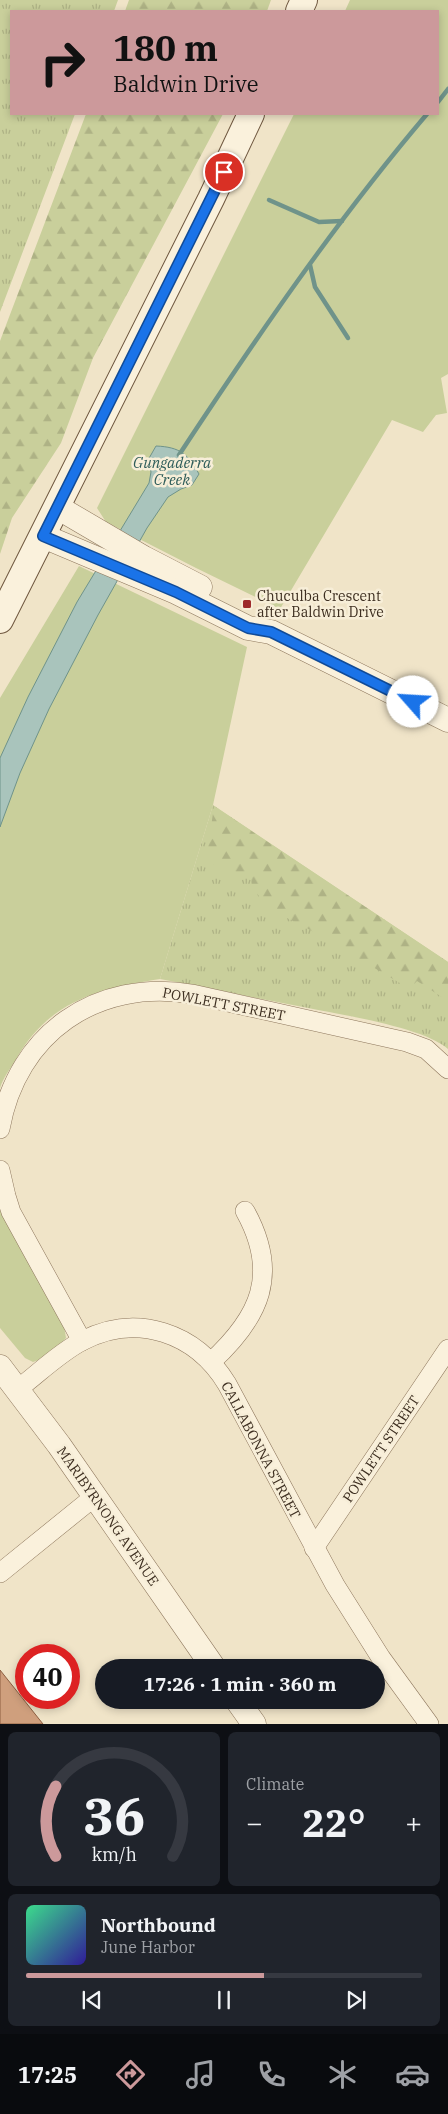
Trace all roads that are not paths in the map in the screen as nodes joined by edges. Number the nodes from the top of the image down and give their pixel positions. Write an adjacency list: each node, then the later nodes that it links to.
1 (251, 115): 2 (main road)
2 (57, 508): 3 (main road); 4 (street)
3 (43, 536): 4 (street); 5 (main road)
4 (140, 567): 6 (street)
5 (0, 620)
6 (448, 720)
7 (448, 1069): 8 (street, POWLETT STREET)
8 (0, 1129)
9 (0, 1170): 11 (street)
10 (245, 1211): 13 (street)
11 (82, 1341): 13 (street, CALLABONNA STREET); 15 (street, CALLABONNA STREET)
12 (448, 1350): 17 (street, POWLETT STREET)
13 (212, 1362): 17 (street, CALLABONNA STREET)
14 (0, 1367): 15 (street, MARIBYRNONG AVENUE)
15 (18, 1389): 16 (street, MARIBYRNONG AVENUE)
16 (94, 1497): 18 (street); 19 (street, MARIBYRNONG AVENUE)
17 (314, 1548): 22 (street, CALLABONNA STREET)
18 (0, 1573)
19 (208, 1659)
20 (243, 1709): 21 (street)
21 (254, 1724)
22 (429, 1724)

